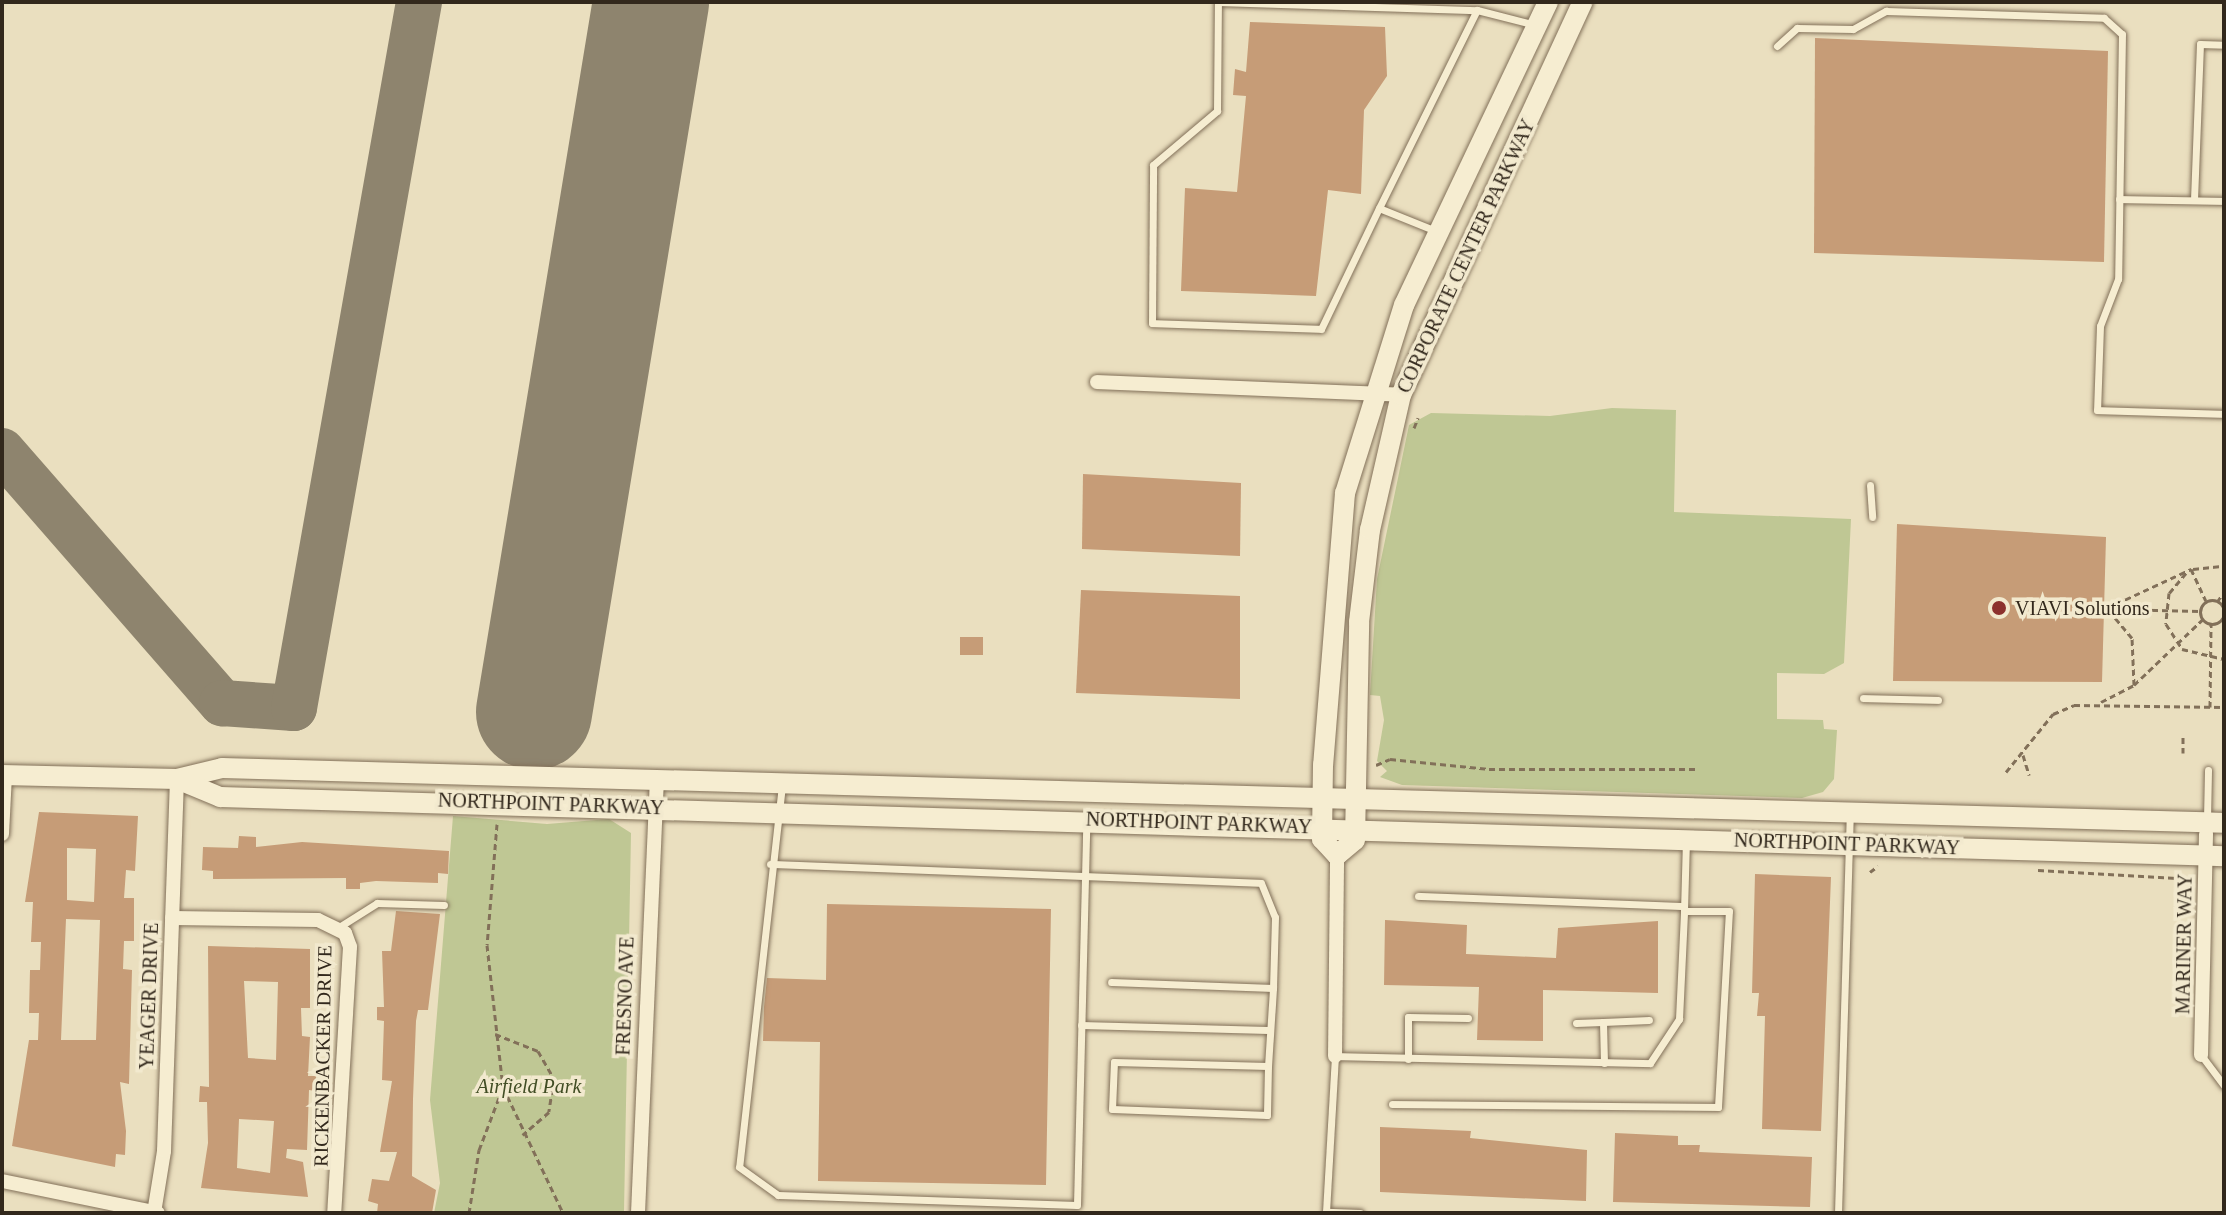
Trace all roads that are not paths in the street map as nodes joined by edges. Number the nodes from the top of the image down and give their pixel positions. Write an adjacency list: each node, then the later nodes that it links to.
1 (1548, 2): 4 (street, CORPORATE CENTER PARKWAY)
2 (1583, 2): 14 (street, CORPORATE CENTER PARKWAY)
3 (1477, 10): 4 (lane); 10 (lane); 10 (lane)
4 (1538, 26): 11 (street, CORPORATE CENTER PARKWAY)
5 (2224, 45): 8 (lane)
6 (1777, 46): 7 (lane)
7 (2119, 199): 8 (lane); 15 (lane)
8 (2194, 200): 9 (lane)
9 (2224, 201)
10 (1379, 208): 11 (lane)
11 (1439, 232): 13 (street, CORPORATE CENTER PARKWAY)
12 (1097, 382): 13 (street)
13 (1372, 394): 14 (street); 25 (street, CORPORATE CENTER PARKWAY)
14 (1401, 395): 26 (street, CORPORATE CENTER PARKWAY)
15 (2224, 414)
16 (1870, 485): 17 (lane)
17 (1872, 517)
18 (1863, 698): 19 (lane)
19 (1938, 700)
20 (2208, 770): 32 (lane)
21 (4, 775): 22 (street, NORTHPOINT PARKWAY); 34 (street)
22 (177, 779): 23 (street, NORTHPOINT PARKWAY); 27 (street, NORTHPOINT PARKWAY); 44 (street, YEAGER DRIVE)
23 (657, 780): 24 (street, NORTHPOINT PARKWAY); 27 (street, FRESNO AVE)
24 (782, 783): 25 (street, NORTHPOINT PARKWAY); 28 (lane)
25 (1322, 796): 26 (street, NORTHPOINT PARKWAY); 31 (street, CORPORATE CENTER PARKWAY)
26 (1356, 796): 29 (street, NORTHPOINT PARKWAY); 33 (street, CORPORATE CENTER PARKWAY)
27 (652, 807): 28 (street, NORTHPOINT PARKWAY); 64 (street, FRESNO AVE)
28 (782, 811): 30 (street, NORTHPOINT PARKWAY); 39 (lane)
29 (1850, 812): 32 (street, NORTHPOINT PARKWAY); 36 (lane)
30 (1086, 820): 31 (street, NORTHPOINT PARKWAY); 40 (lane)
31 (1322, 827): 33 (street, NORTHPOINT PARKWAY); 37 (street, CORPORATE CENTER PARKWAY)
32 (2212, 827): 38 (street, MARINER WAY)
33 (1355, 828): 35 (street, NORTHPOINT PARKWAY); 37 (street)
34 (2, 834)
35 (1686, 839): 36 (street, NORTHPOINT PARKWAY); 43 (lane)
36 (1850, 844): 38 (street, NORTHPOINT PARKWAY); 66 (lane)
37 (1337, 855): 55 (street)
38 (2215, 855): 54 (street, MARINER WAY)
39 (770, 864): 40 (lane); 52 (lane)
40 (1085, 874): 47 (lane); 52 (lane)
41 (1418, 896): 43 (lane)
42 (444, 905): 45 (lane)
43 (1684, 908): 57 (lane); 60 (lane)
44 (172, 918): 45 (street, RICKENBACKER DRIVE); 62 (street, YEAGER DRIVE)
45 (339, 927): 63 (street, RICKENBACKER DRIVE)
46 (1111, 982): 47 (lane)
47 (1273, 988): 53 (lane)
48 (1468, 1018): 56 (lane)
49 (1649, 1020): 50 (lane)
50 (1603, 1022): 51 (lane); 57 (lane)
51 (1576, 1023)
52 (1081, 1025): 53 (lane)
53 (1268, 1030): 58 (lane)
54 (2201, 1055): 59 (lane)
55 (1335, 1056): 56 (lane); 65 (lane)
56 (1408, 1059): 57 (lane)
57 (1604, 1063)
58 (1268, 1066): 58 (lane)
59 (2224, 1085)
60 (1392, 1104)
61 (2, 1181): 62 (street)
62 (155, 1213)
63 (334, 1213)
64 (638, 1213)
65 (1360, 1213)
66 (1838, 1213)

